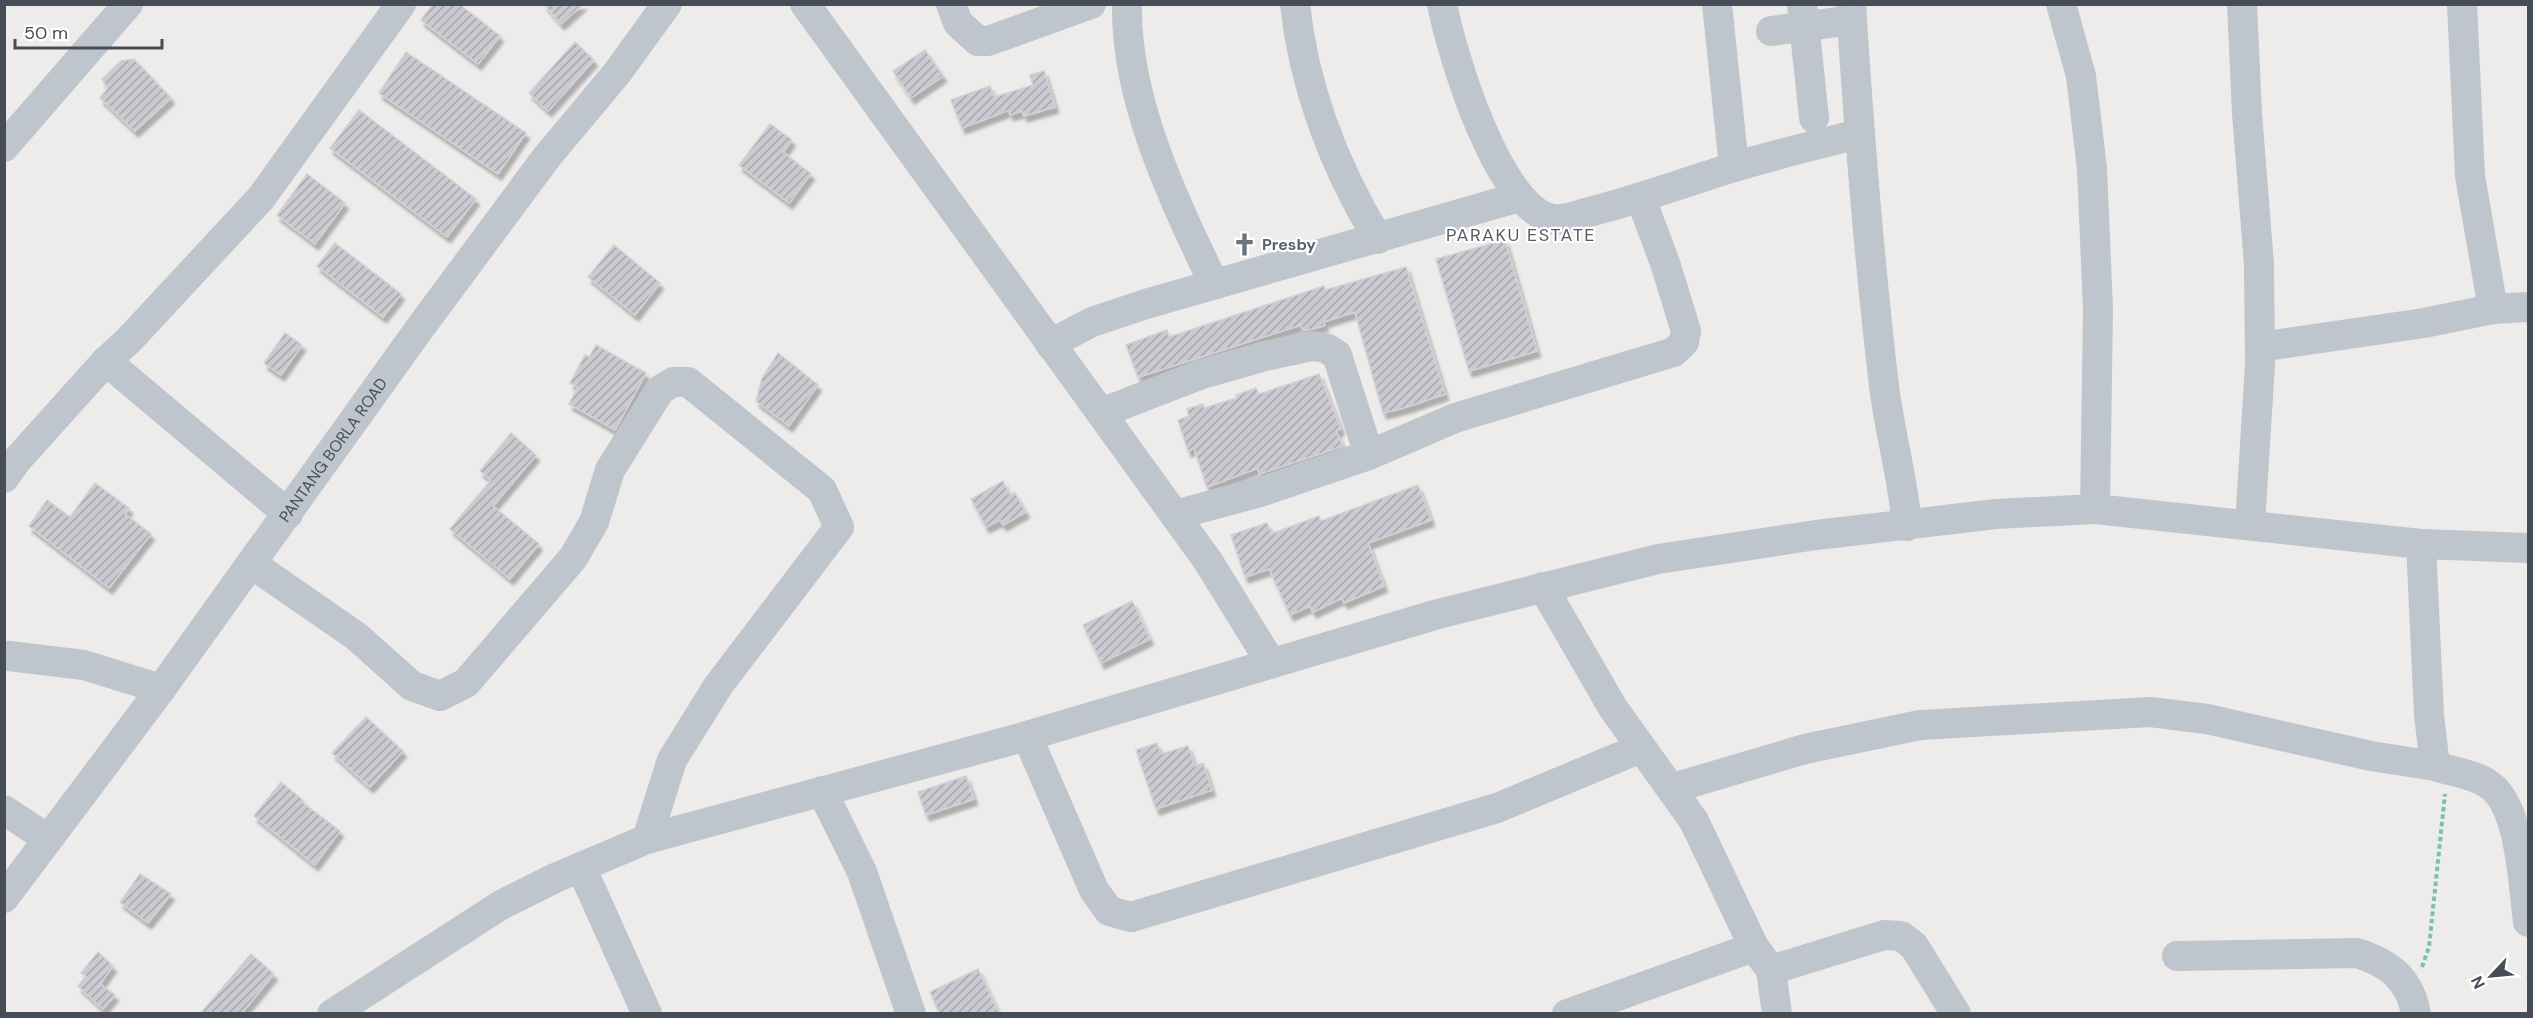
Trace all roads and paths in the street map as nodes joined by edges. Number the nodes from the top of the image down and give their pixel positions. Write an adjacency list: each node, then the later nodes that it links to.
1 (128, 4): 19 (street)
2 (401, 4): 29 (street)
3 (667, 4): 34 (street, PANTANG BORLA ROAD)
4 (805, 4): 27 (street)
5 (951, 4): 6 (street)
6 (1091, 4)
7 (1127, 4): 24 (street)
8 (1295, 4): 23 (street)
9 (1442, 4): 21 (street)
10 (1717, 4): 20 (street)
11 (2061, 4): 33 (street)
12 (2242, 4): 28 (street)
13 (2462, 4): 26 (street)
14 (1852, 12): 15 (street); 18 (street)
15 (1804, 15): 16 (street); 17 (street)
16 (1771, 31)
17 (1814, 118)
18 (1858, 134): 20 (street); 37 (street)
19 (4, 147)
20 (1734, 167): 22 (street)
21 (1519, 197): 22 (street); 23 (street)
22 (1641, 199): 31 (street)
23 (1377, 239): 24 (street)
24 (1214, 284): 27 (street)
25 (2529, 307): 26 (street)
26 (2493, 309): 28 (street)
27 (1050, 344): 30 (street)
28 (2260, 347): 36 (street)
29 (106, 361): 32 (street); 34 (street)
30 (1101, 413): 31 (street); 35 (street)
31 (1369, 455): 35 (street)
32 (9, 463)
33 (2096, 509): 36 (street); 37 (street)
34 (288, 514): 40 (street, PANTANG BORLA ROAD)
35 (1175, 515): 43 (street)
36 (2250, 525): 38 (street)
37 (1907, 526): 41 (street)
38 (2421, 544): 39 (street); 47 (street)
39 (2529, 548)
40 (252, 564): 44 (street, PANTANG BORLA ROAD); 52 (street)
41 (1543, 587): 43 (street); 46 (street)
42 (9, 656): 44 (street)
43 (1270, 663): 45 (street)
44 (161, 689): 51 (street, PANTANG BORLA ROAD)
45 (1027, 736): 46 (street); 49 (street)
46 (1641, 748): 48 (street)
47 (2441, 768): 48 (street); 55 (street); 58 (path)
48 (1673, 788): 57 (street)
49 (822, 791): 52 (street); 62 (street)
50 (4, 810): 51 (street)
51 (48, 839): 54 (street, PANTANG BORLA ROAD)
52 (647, 839): 53 (street)
53 (581, 867): 60 (street); 61 (street)
54 (4, 898)
55 (2529, 922)
56 (2177, 956): 58 (street)
57 (1763, 958): 59 (street); 63 (street); 64 (street)
58 (2414, 1004)
59 (1574, 1012)
60 (332, 1014)
61 (647, 1014)
62 (911, 1014)
63 (1777, 1014)
64 (1956, 1014)

